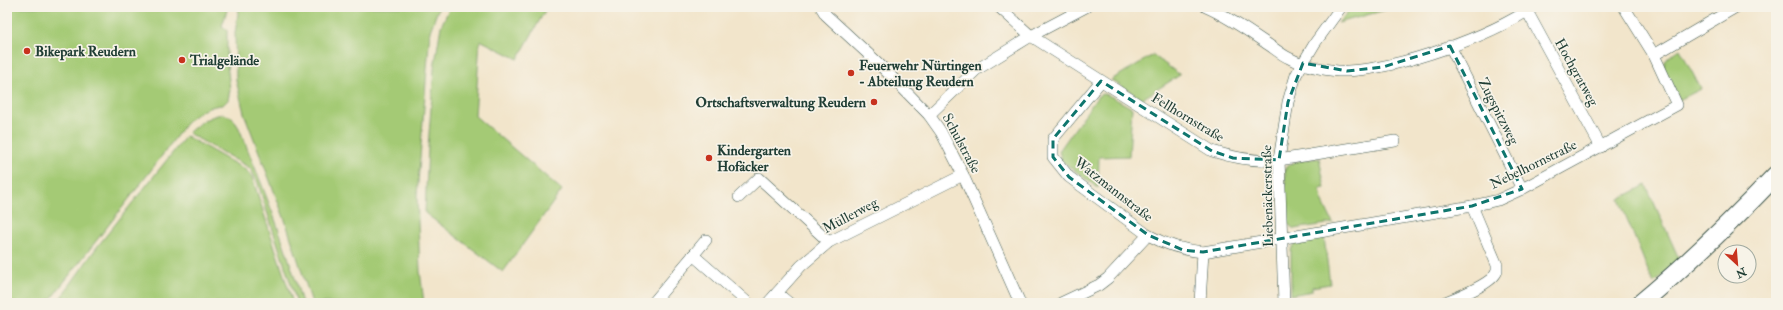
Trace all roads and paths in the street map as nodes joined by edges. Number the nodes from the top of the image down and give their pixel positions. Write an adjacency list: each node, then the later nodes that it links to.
1 (821, 7): 14 (street, Schulstraße)
2 (999, 7): 9 (street, Fellhornstraße)
3 (1086, 7): 9 (street)
4 (1206, 7): 12 (street)
5 (1341, 7): 12 (street, Liebenäckerstraße)
6 (1624, 7): 11 (street, Nebelhornstraße)
7 (1736, 7): 11 (street)
8 (1530, 9): 10 (street); 16 (street, Hochgratweg)
9 (1032, 36): 13 (street, Fellhornstraße); 14 (street)
10 (1450, 46): 12 (street); 20 (street, Zugspitzweg)
11 (1654, 55): 16 (street, Nebelhornstraße)
12 (1303, 63): 17 (street, Liebenäckerstraße)
13 (1101, 81): 17 (street, Fellhornstraße); 23 (street, Watzmannstraße)
14 (929, 115): 18 (street, Schulstraße)
15 (1395, 141): 17 (street, Fellhornstraße)
16 (1601, 147): 20 (street, Nebelhornstraße)
17 (1279, 160): 24 (street, Liebenäckerstraße)
18 (962, 175): 26 (street, Müllerweg); 34 (street, Schulstraße)
19 (1776, 175): 39 (main road)
20 (1522, 189): 22 (street, Nebelhornstraße)
21 (739, 197): 26 (street)
22 (1472, 206): 24 (street, Nebelhornstraße); 38 (street)
23 (1148, 235): 27 (street, Watzmannstraße); 35 (street)
24 (1283, 237): 27 (street, Watzmannstraße); 37 (street, Liebenäckerstraße)
25 (706, 240): 28 (street)
26 (829, 242): 29 (street, Müllerweg)
27 (1203, 252): 36 (street)
28 (693, 255): 30 (street); 31 (street)
29 (777, 293): 32 (street, Müllerweg); 33 (street)
30 (652, 303)
31 (748, 303)
32 (768, 303)
33 (789, 303)
34 (1020, 303)
35 (1061, 303)
36 (1200, 303)
37 (1284, 303)
38 (1443, 303)
39 (1641, 303)

